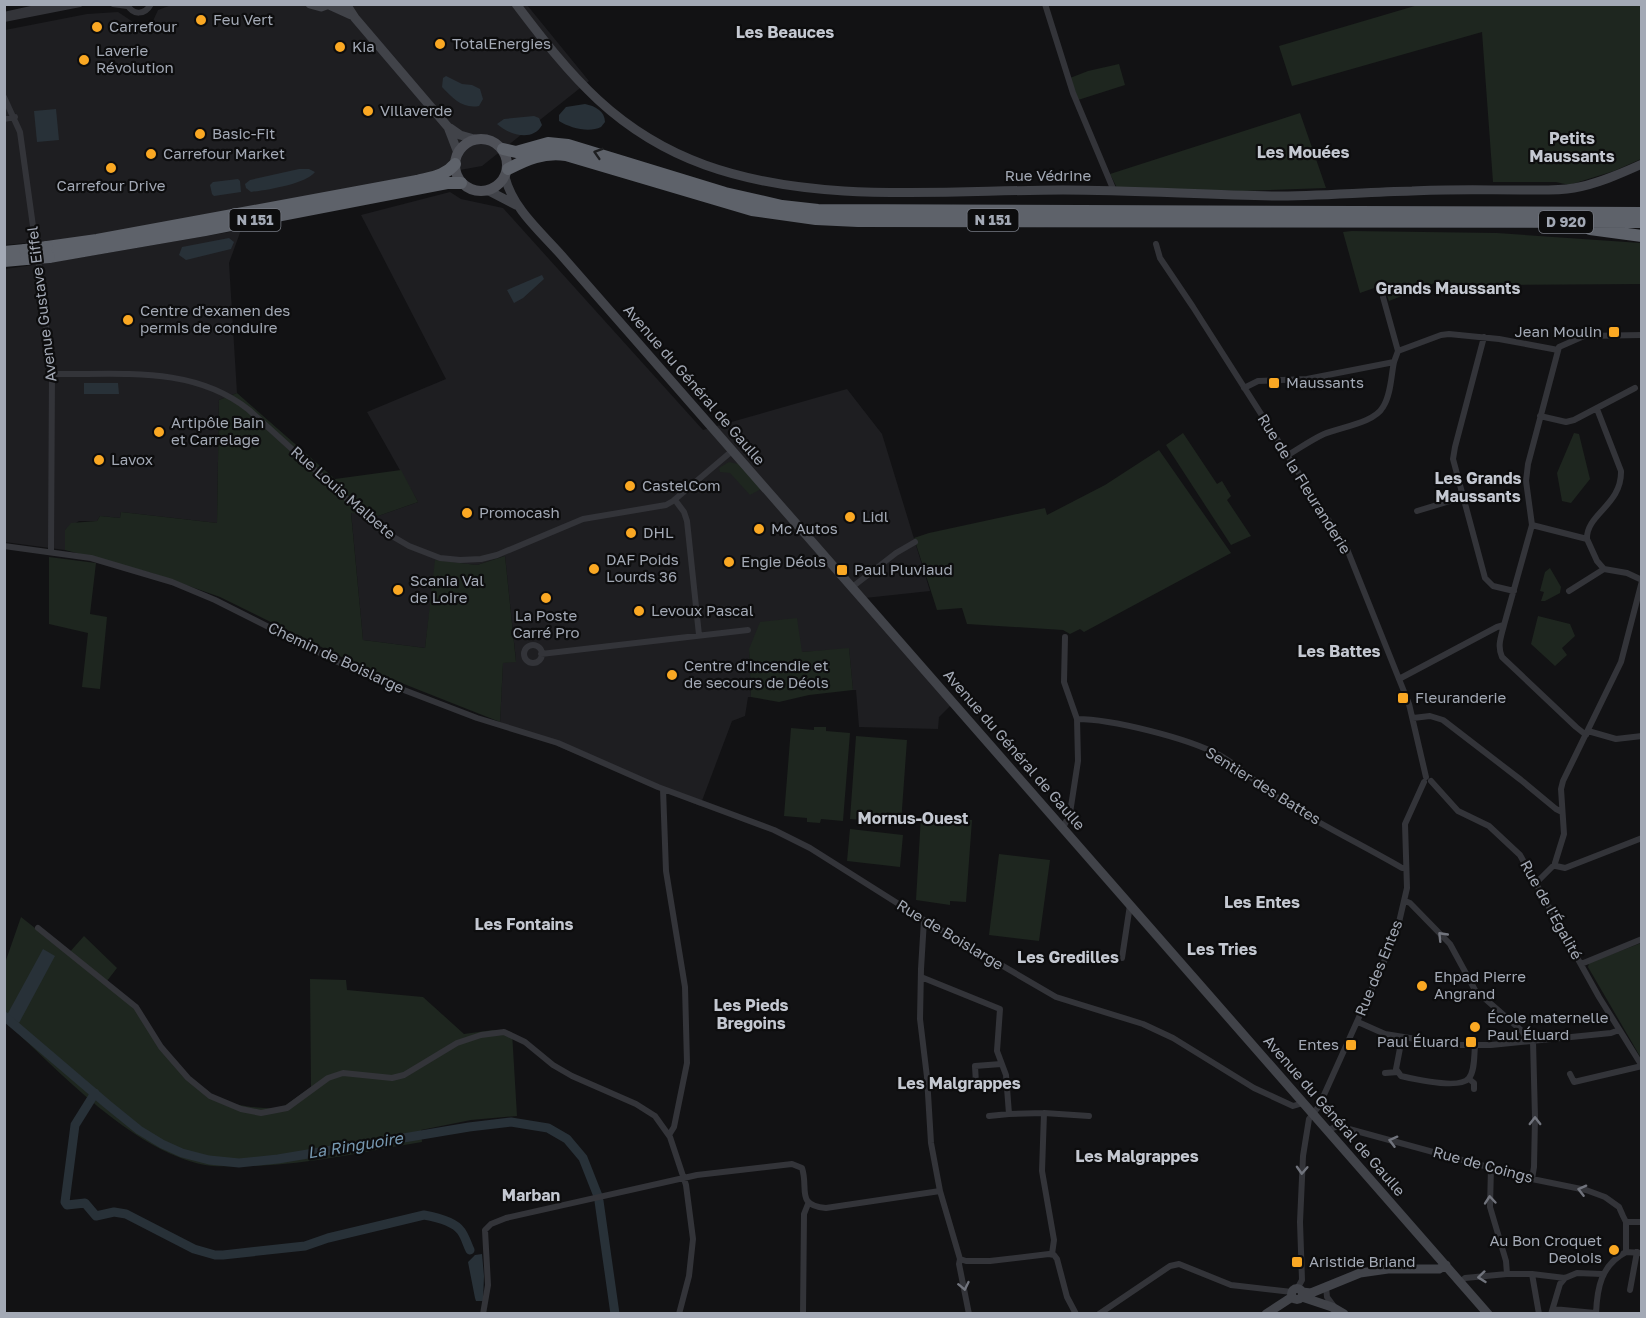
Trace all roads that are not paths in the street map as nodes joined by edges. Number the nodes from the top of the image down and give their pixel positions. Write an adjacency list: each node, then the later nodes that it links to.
1 (54, 4): 12 (street)
2 (80, 4): 14 (street)
3 (112, 4): 9 (street)
4 (157, 4): 11 (street)
5 (310, 4): 10 (main road)
6 (346, 4): 13 (main road)
7 (516, 4): 26 (main road, Rue Védrine)
8 (1045, 4): 26 (street)
9 (127, 5): 11 (street)
10 (326, 5): 13 (main road)
11 (150, 6)
12 (4, 15)
13 (355, 18): 18 (main road)
14 (4, 20)
15 (4, 97): 16 (street, Avenue Gustave Eiffel)
16 (15, 117): 17 (street); 45 (street, Avenue Gustave Eiffel)
17 (4, 119)
18 (448, 127): 19 (main road); 21 (main road)
19 (474, 139): 20 (main road); 21 (main road)
20 (503, 149): 23 (main road); 29 (highway, N 151, one-way to 20)
21 (456, 158): 24 (main road); 36 (highway, N 151)
22 (1641, 164): 26 (main road, Rue Védrine)
23 (506, 173): 25 (main road); 28 (main road, Avenue du Général de Gaulle); 31 (highway, N 151)
24 (461, 183): 25 (main road); 36 (highway, N 151)
25 (489, 190): 28 (main road, Avenue du Général de Gaulle)
26 (1114, 191)
27 (1641, 204): 29 (highway, D 920)
28 (518, 206): 50 (main road, Avenue du Général de Gaulle)
29 (1549, 213): 30 (highway, D 920)
30 (1641, 213)
31 (1491, 222): 32 (highway, D 920); 33 (highway, N 151)
32 (1641, 222)
33 (1641, 236)
34 (1156, 244): 46 (street, Rue de la Fleuranderie)
35 (4, 252): 37 (highway, N 151)
36 (48, 252): 37 (highway, N 151, bridge)
37 (26, 255): 38 (highway, N 151)
38 (4, 261)
39 (1383, 297): 43 (street)
40 (1641, 335): 42 (street)
41 (1484, 337): 42 (street); 43 (street); 52 (street)
42 (1559, 348): 49 (street)
43 (1398, 351): 44 (street)
44 (1394, 362): 46 (street); 51 (street)
45 (52, 374): 53 (street, Rue Louis Malbete); 59 (street, Avenue Gustave Eiffel)
46 (1244, 388): 51 (street, Rue de la Fleuranderie)
47 (1635, 388): 48 (street)
48 (1597, 409): 49 (street); 56 (street)
49 (1540, 416): 55 (street)
50 (732, 451): 53 (street, Rue Louis Malbete); 62 (main road, Avenue du Général de Gaulle)
51 (1287, 455): 70 (street, Rue de la Fleuranderie)
52 (1462, 497): 54 (street); 63 (street)
53 (675, 500): 67 (street)
54 (1417, 511)
55 (1532, 525): 56 (street); 63 (street)
56 (1587, 539): 60 (street)
57 (915, 542): 62 (street)
58 (4, 546): 59 (street, Chemin de Boislarge)
59 (51, 551): 76 (street, Chemin de Boislarge)
60 (1604, 570): 61 (street); 64 (street)
61 (1641, 580): 73 (street)
62 (851, 588): 78 (main road, Avenue du Général de Gaulle)
63 (1514, 591): 65 (street)
64 (1569, 591)
65 (1504, 625): 70 (street); 73 (street)
66 (748, 630): 67 (street)
67 (699, 634): 69 (street)
68 (1065, 637): 72 (street)
69 (541, 654)
70 (1399, 679): 71 (street, Rue de la Fleuranderie)
71 (1413, 718): 75 (street, Rue de la Fleuranderie); 77 (street)
72 (1077, 719): 78 (street); 81 (street, Sentier des Battes)
73 (1587, 733): 74 (street); 77 (street)
74 (1641, 736)
75 (1427, 780): 81 (street, Rue des Entes); 82 (street, Rue de l'Égalité)
76 (663, 789): 85 (street, Rue de Boislarge); 111 (street)
77 (1562, 812): 80 (street)
78 (1063, 828): 84 (main road, Avenue du Général de Gaulle)
79 (1641, 838): 80 (street)
80 (1554, 866): 82 (street)
81 (1406, 868): 83 (street, Rue des Entes)
82 (1537, 882): 89 (street, Rue de l'Égalité)
83 (1405, 901): 91 (street, Rue des Entes); 94 (street, one-way to 83)
84 (1130, 905): 88 (street); 104 (main road, Avenue du Général de Gaulle)
85 (924, 920): 90 (street); 104 (street, Rue de Boislarge)
86 (38, 928): 111 (street)
87 (1641, 939): 89 (street)
88 (1122, 958)
89 (1581, 964): 92 (street, Rue de l'Égalité)
90 (921, 977): 96 (street); 115 (street)
91 (1358, 1022): 93 (street); 106 (street, Rue des Entes)
92 (1619, 1030): 94 (street); 97 (street, Rue de l'Égalité)
93 (1402, 1038): 95 (street); 98 (street)
94 (1529, 1041): 95 (street); 114 (street, one-way to 94)
95 (1475, 1046): 101 (street)
96 (1001, 1064): 102 (street); 107 (street)
97 (1641, 1066): 100 (street)
98 (1398, 1072): 99 (street); 101 (street)
99 (1385, 1073)
100 (1570, 1074)
101 (1469, 1079): 103 (street)
102 (976, 1083)
103 (1474, 1089)
104 (1303, 1103): 106 (main road, Avenue du Général de Gaulle)
105 (1044, 1113): 107 (street); 109 (street); 121 (street)
106 (1313, 1113): 110 (main road, Avenue du Général de Gaulle); 131 (street, Rue des Entes, one-way to 131)
107 (1009, 1114): 108 (street)
108 (988, 1116)
109 (1089, 1116)
110 (1328, 1130): 112 (street, Rue de Coings, one-way to 110); 123 (main road, Avenue du Général de Gaulle)
111 (669, 1135): 113 (street)
112 (1491, 1167): 114 (street, Rue de Coings); 124 (street, one-way to 112)
113 (684, 1178): 116 (street); 135 (street); 136 (street)
114 (1532, 1179): 117 (street, Rue de Coings, one-way to 114)
115 (940, 1191): 116 (street); 122 (street)
116 (808, 1204): 137 (street)
117 (1626, 1222): 118 (street); 119 (street)
118 (1641, 1222)
119 (1626, 1252): 120 (street); 126 (street)
120 (1639, 1253): 130 (street)
121 (1052, 1254): 122 (street); 139 (street)
122 (960, 1258): 138 (street, one-way to 138)
123 (1446, 1265): 128 (main road, Avenue du Général de Gaulle); 129 (main road)
124 (1507, 1274): 125 (street); 128 (street, one-way to 128)
125 (1533, 1274): 127 (street); 143 (street)
126 (1602, 1274): 127 (street); 134 (street)
127 (1565, 1278): 132 (street)
128 (1460, 1282): 142 (main road, Avenue du Général de Gaulle)
129 (1326, 1287): 131 (main road); 133 (street)
130 (1630, 1290)
131 (1297, 1293): 133 (main road); 140 (street); 141 (main road)
132 (1552, 1311): 134 (street)
133 (1342, 1313)
134 (1595, 1313)
135 (483, 1314)
136 (679, 1314)
137 (803, 1314)
138 (969, 1314)
139 (1076, 1314)
140 (1100, 1314)
141 (1266, 1314)
142 (1488, 1314)
143 (1539, 1314)

